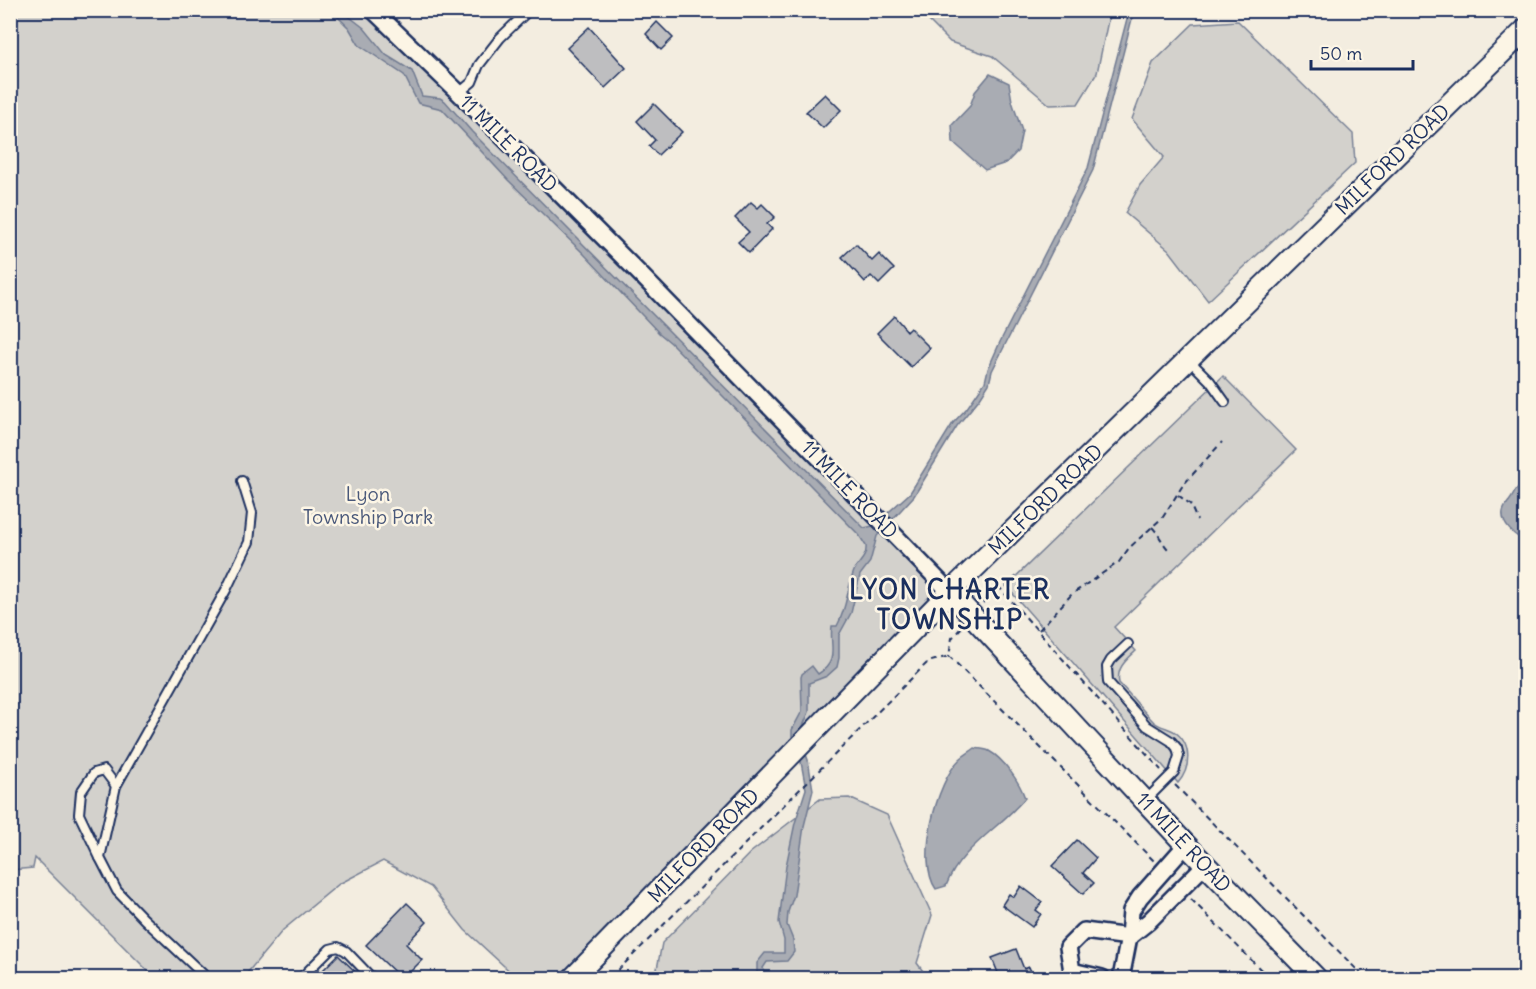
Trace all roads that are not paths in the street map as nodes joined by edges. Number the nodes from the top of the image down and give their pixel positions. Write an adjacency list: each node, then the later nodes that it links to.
1 (373, 10): 4 (street, 11 MILE ROAD)
2 (530, 10): 4 (lane)
3 (1526, 29): 5 (street, MILFORD ROAD)
4 (459, 93): 8 (street, 11 MILE ROAD)
5 (1188, 358): 6 (lane); 8 (street, MILFORD ROAD)
6 (1226, 402)
7 (242, 481): 10 (lane)
8 (950, 592): 11 (street, 11 MILE ROAD); 19 (street, MILFORD ROAD)
9 (1128, 644): 11 (lane)
10 (116, 786): 13 (lane); 13 (lane)
11 (1145, 801): 12 (street, 11 MILE ROAD)
12 (1186, 844): 14 (street, 11 MILE ROAD); 15 (street)
13 (100, 858): 16 (lane)
14 (1205, 865): 15 (street); 22 (street, 11 MILE ROAD)
15 (1130, 937): 20 (street); 21 (street)
16 (207, 978)
17 (301, 978): 18 (lane)
18 (372, 978)
19 (573, 978)
20 (1102, 978)
21 (1121, 978)
22 (1316, 978)

